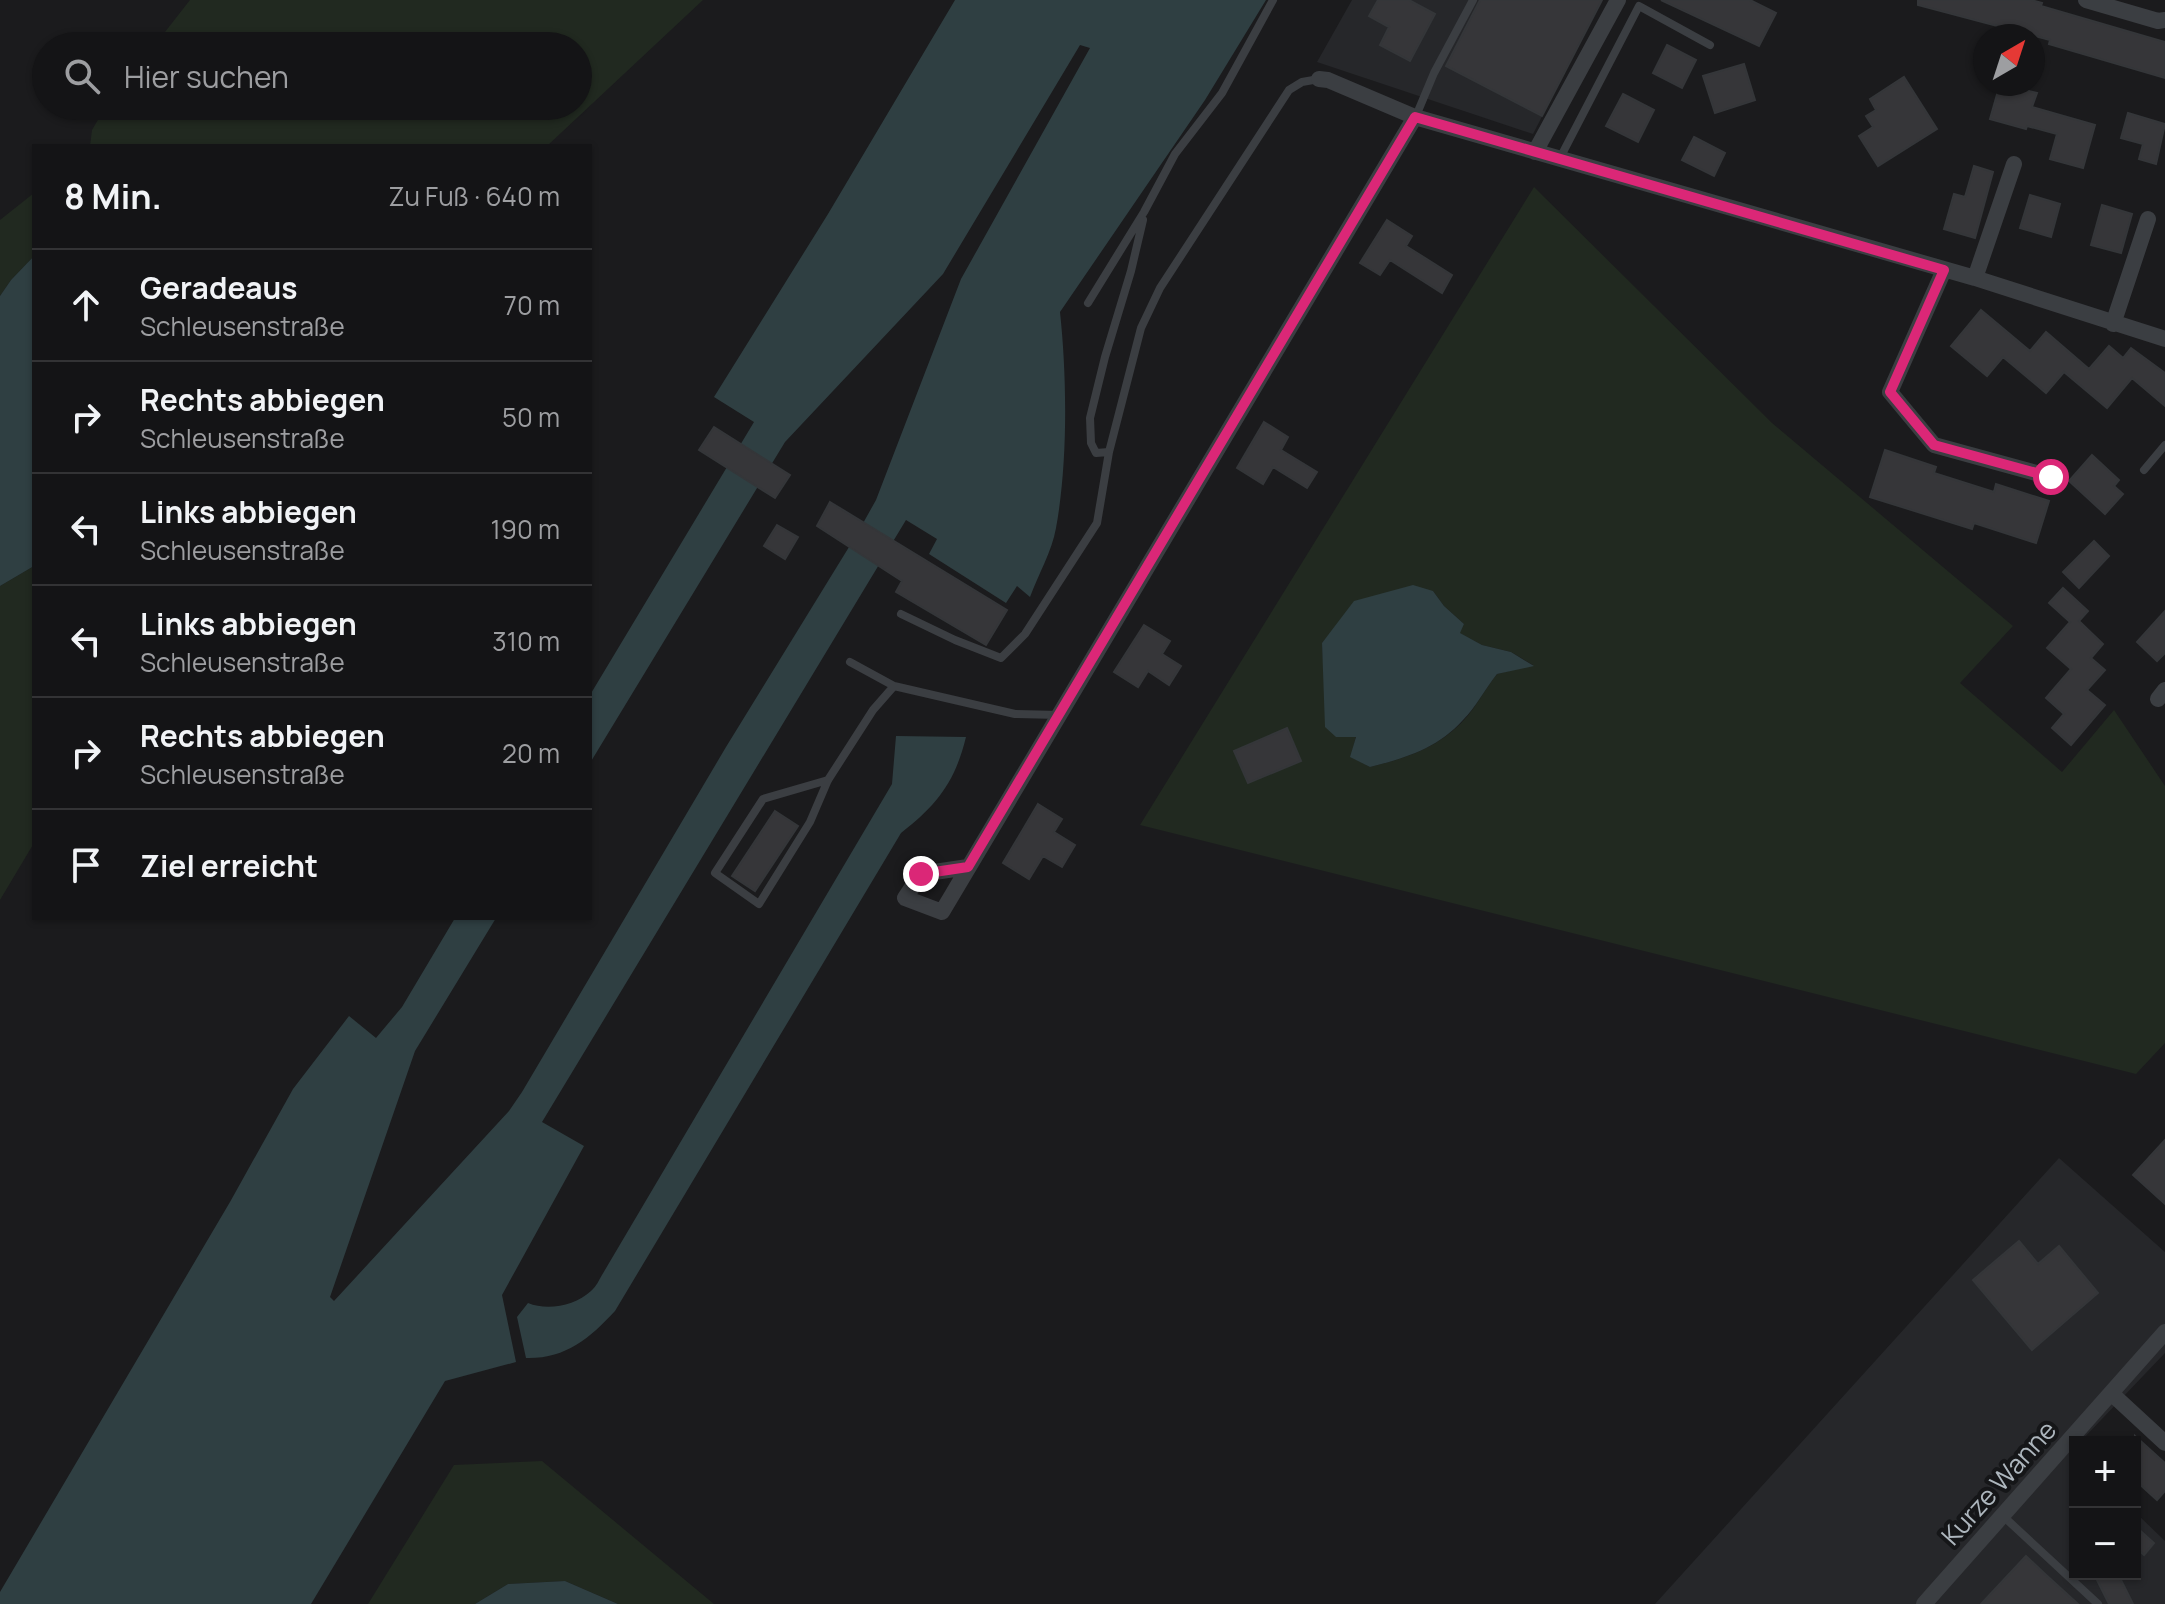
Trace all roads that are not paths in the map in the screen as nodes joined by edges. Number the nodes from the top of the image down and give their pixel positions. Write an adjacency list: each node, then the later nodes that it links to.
1 (1273, 0): 12 (lane)
2 (1473, 0): 8 (lane)
3 (1618, 0): 9 (street)
4 (2086, 0): 5 (street)
5 (2165, 20)
6 (1710, 45): 10 (lane)
7 (1319, 79): 8 (street); 20 (lane)
8 (1415, 117): 9 (street); 26 (street)
9 (1535, 152): 10 (street)
10 (1560, 158): 14 (street)
11 (2014, 164): 15 (street)
12 (1144, 212): 16 (lane); 20 (lane)
13 (2148, 219): 17 (street)
14 (1944, 270): 15 (street); 22 (street)
15 (1975, 278): 17 (street)
16 (1088, 303)
17 (2113, 324): 18 (street)
18 (2165, 339)
19 (2165, 445): 21 (lane)
20 (1109, 452): 23 (lane)
21 (2144, 470)
22 (2051, 477)
23 (901, 614)
24 (850, 662): 25 (lane)
25 (894, 686): 26 (lane); 27 (lane)
26 (1060, 715): 28 (street)
27 (828, 780): 27 (lane)
28 (968, 867)
29 (2165, 1332): 30 (street, Kurze Wanne)
30 (2111, 1393): 31 (street); 32 (street, Kurze Wanne)
31 (2165, 1443)
32 (2003, 1515): 33 (street, Kurze Wanne); 34 (lane)
33 (1924, 1604)
34 (2098, 1604)

